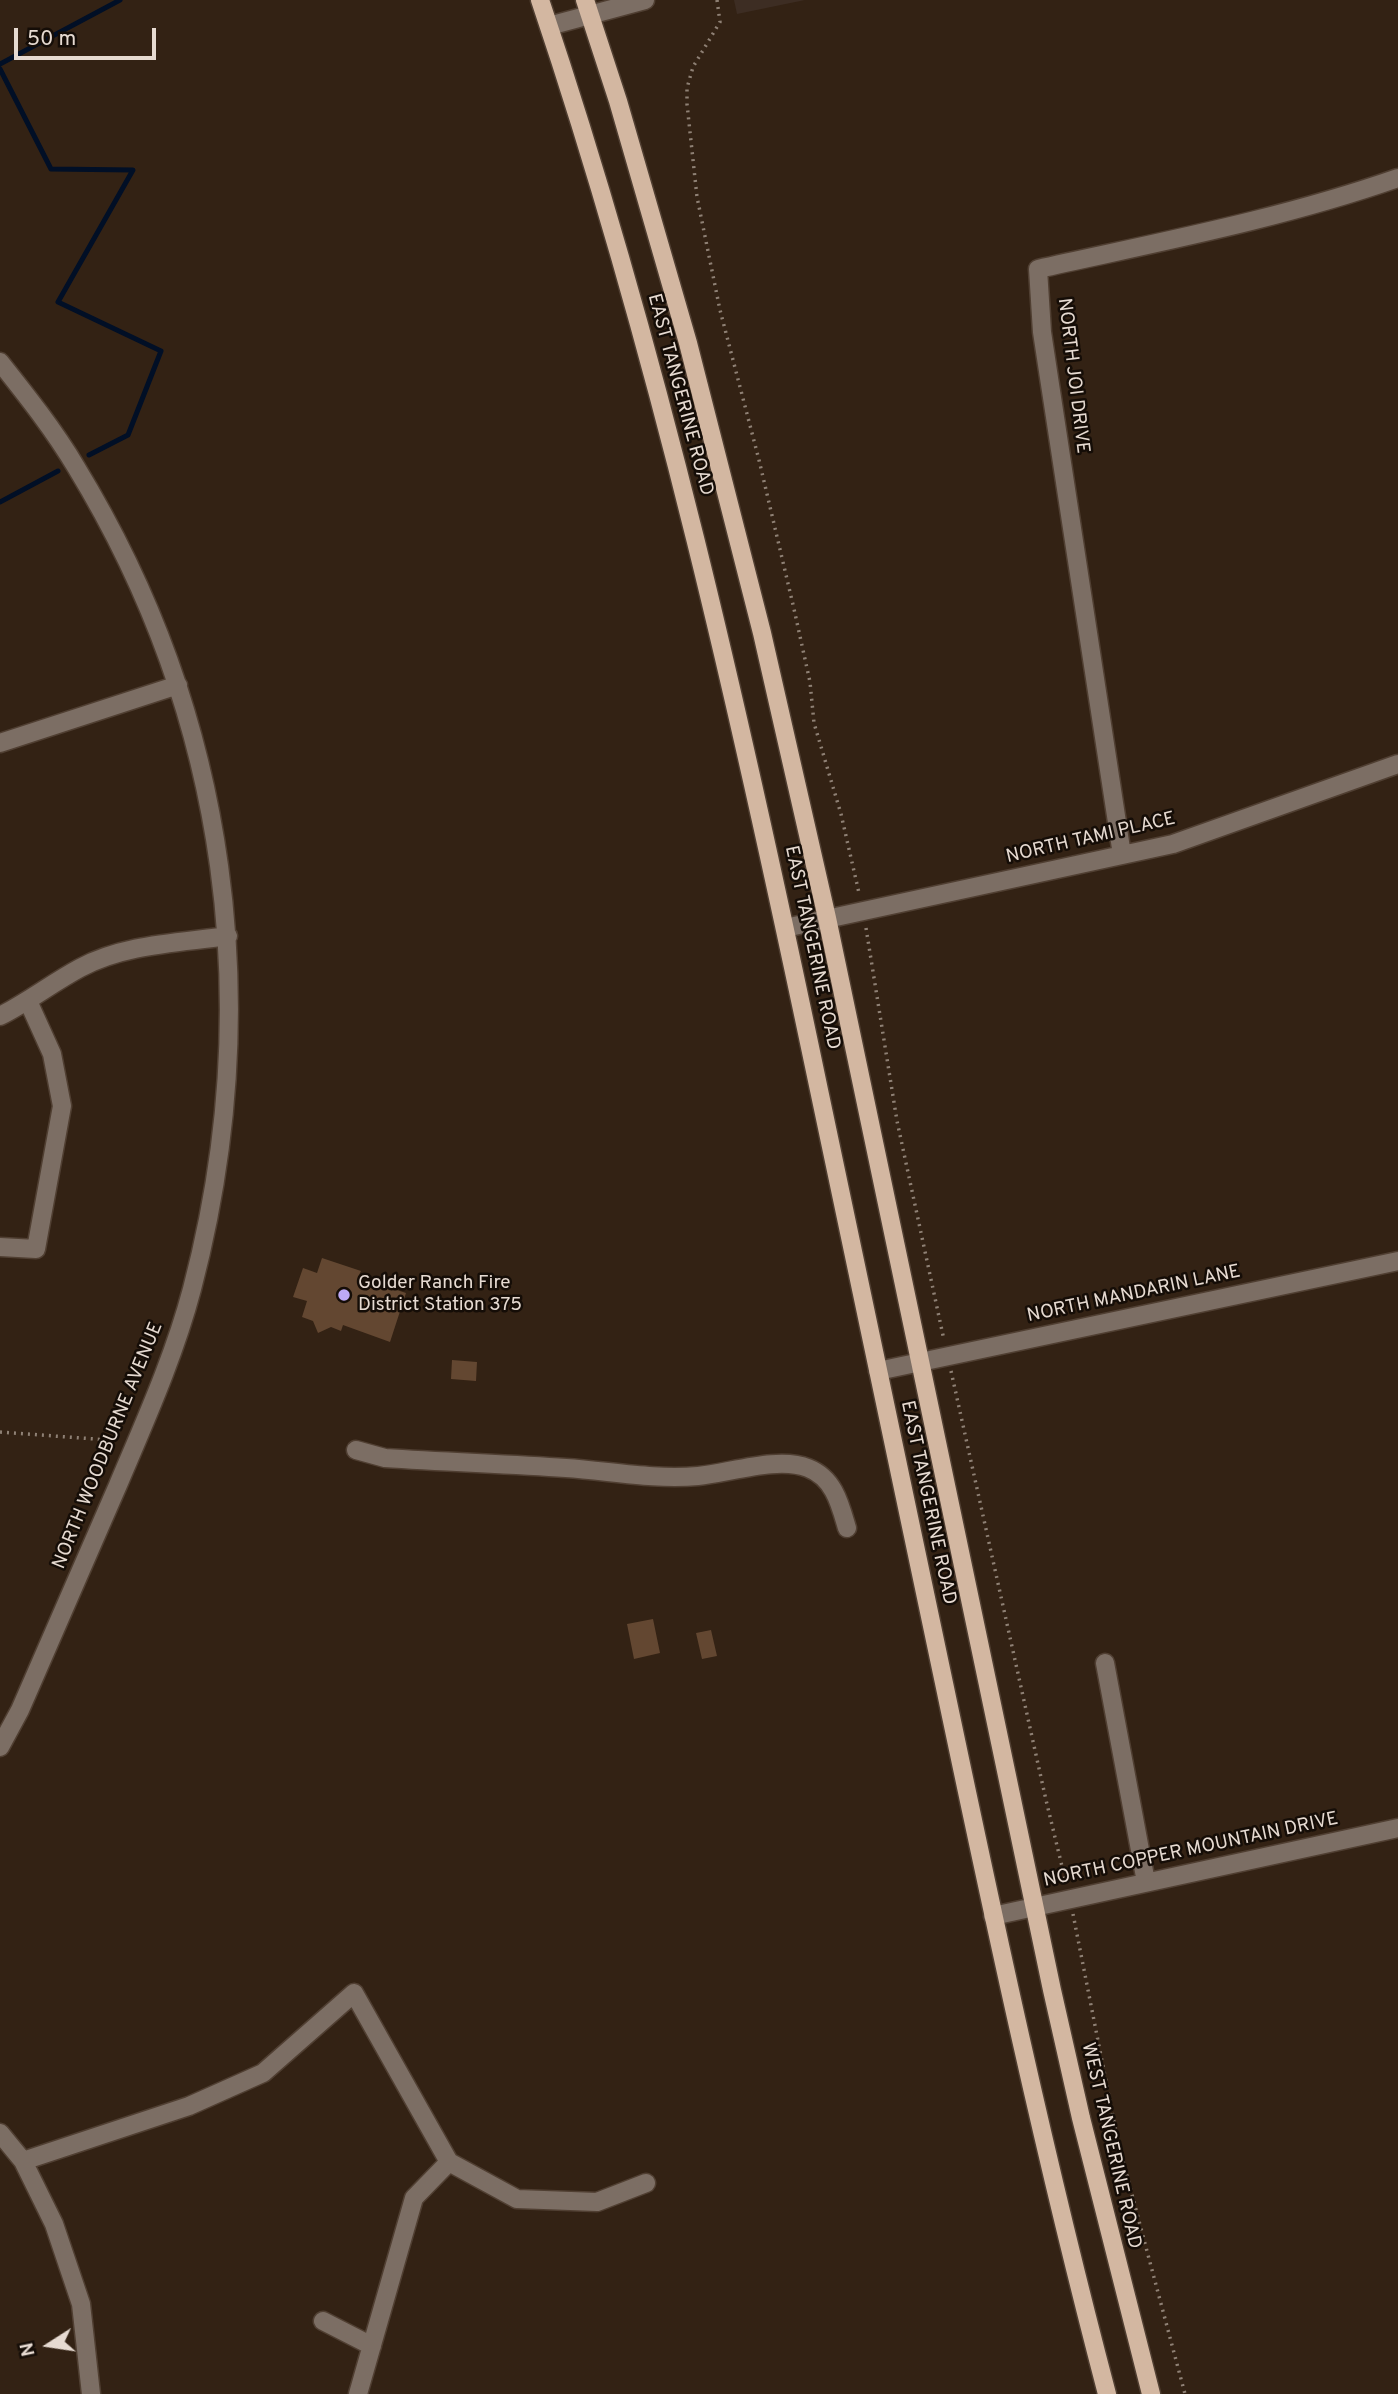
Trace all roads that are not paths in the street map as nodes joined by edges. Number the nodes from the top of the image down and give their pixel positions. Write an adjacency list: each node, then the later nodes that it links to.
1 (540, 0): 4 (main road, EAST TANGERINE ROAD)
2 (645, 0): 3 (street)
3 (587, 7): 4 (street); 11 (main road, EAST TANGERINE ROAD)
4 (549, 26): 12 (main road, EAST TANGERINE ROAD)
5 (1398, 178): 10 (street, NORTH JOI DRIVE)
6 (0, 362): 7 (street, NORTH WOODBURNE AVENUE)
7 (178, 685): 8 (street); 13 (street, NORTH WOODBURNE AVENUE)
8 (2, 738)
9 (1398, 764): 10 (street, NORTH TAMI PLACE)
10 (1122, 855): 11 (street, NORTH TAMI PLACE)
11 (827, 918): 12 (street, NORTH TAMI PLACE); 18 (main road, EAST TANGERINE ROAD)
12 (785, 928): 19 (main road, EAST TANGERINE ROAD)
13 (228, 936): 14 (street); 23 (street, NORTH WOODBURNE AVENUE)
14 (28, 1001): 15 (street); 16 (street)
15 (0, 1016)
16 (0, 1247)
17 (1398, 1261): 18 (street, NORTH MANDARIN LANE)
18 (921, 1362): 19 (street, NORTH MANDARIN LANE); 26 (main road, EAST TANGERINE ROAD)
19 (878, 1371): 27 (main road, EAST TANGERINE ROAD)
20 (356, 1450): 21 (street)
21 (847, 1528)
22 (1105, 1663): 25 (street)
23 (0, 1747)
24 (1398, 1828): 25 (street, NORTH COPPER MOUNTAIN DRIVE)
25 (1146, 1882): 26 (street, NORTH COPPER MOUNTAIN DRIVE)
26 (1035, 1907): 27 (street, NORTH COPPER MOUNTAIN DRIVE); 37 (main road, WEST TANGERINE ROAD)
27 (993, 1916): 36 (main road)
28 (0, 2133): 29 (street)
29 (23, 2161): 30 (street); 34 (street)
30 (449, 2162): 31 (street); 33 (street)
31 (646, 2183)
32 (323, 2321): 33 (street)
33 (372, 2346): 35 (street)
34 (92, 2394)
35 (358, 2394)
36 (1107, 2394)
37 (1151, 2394)

